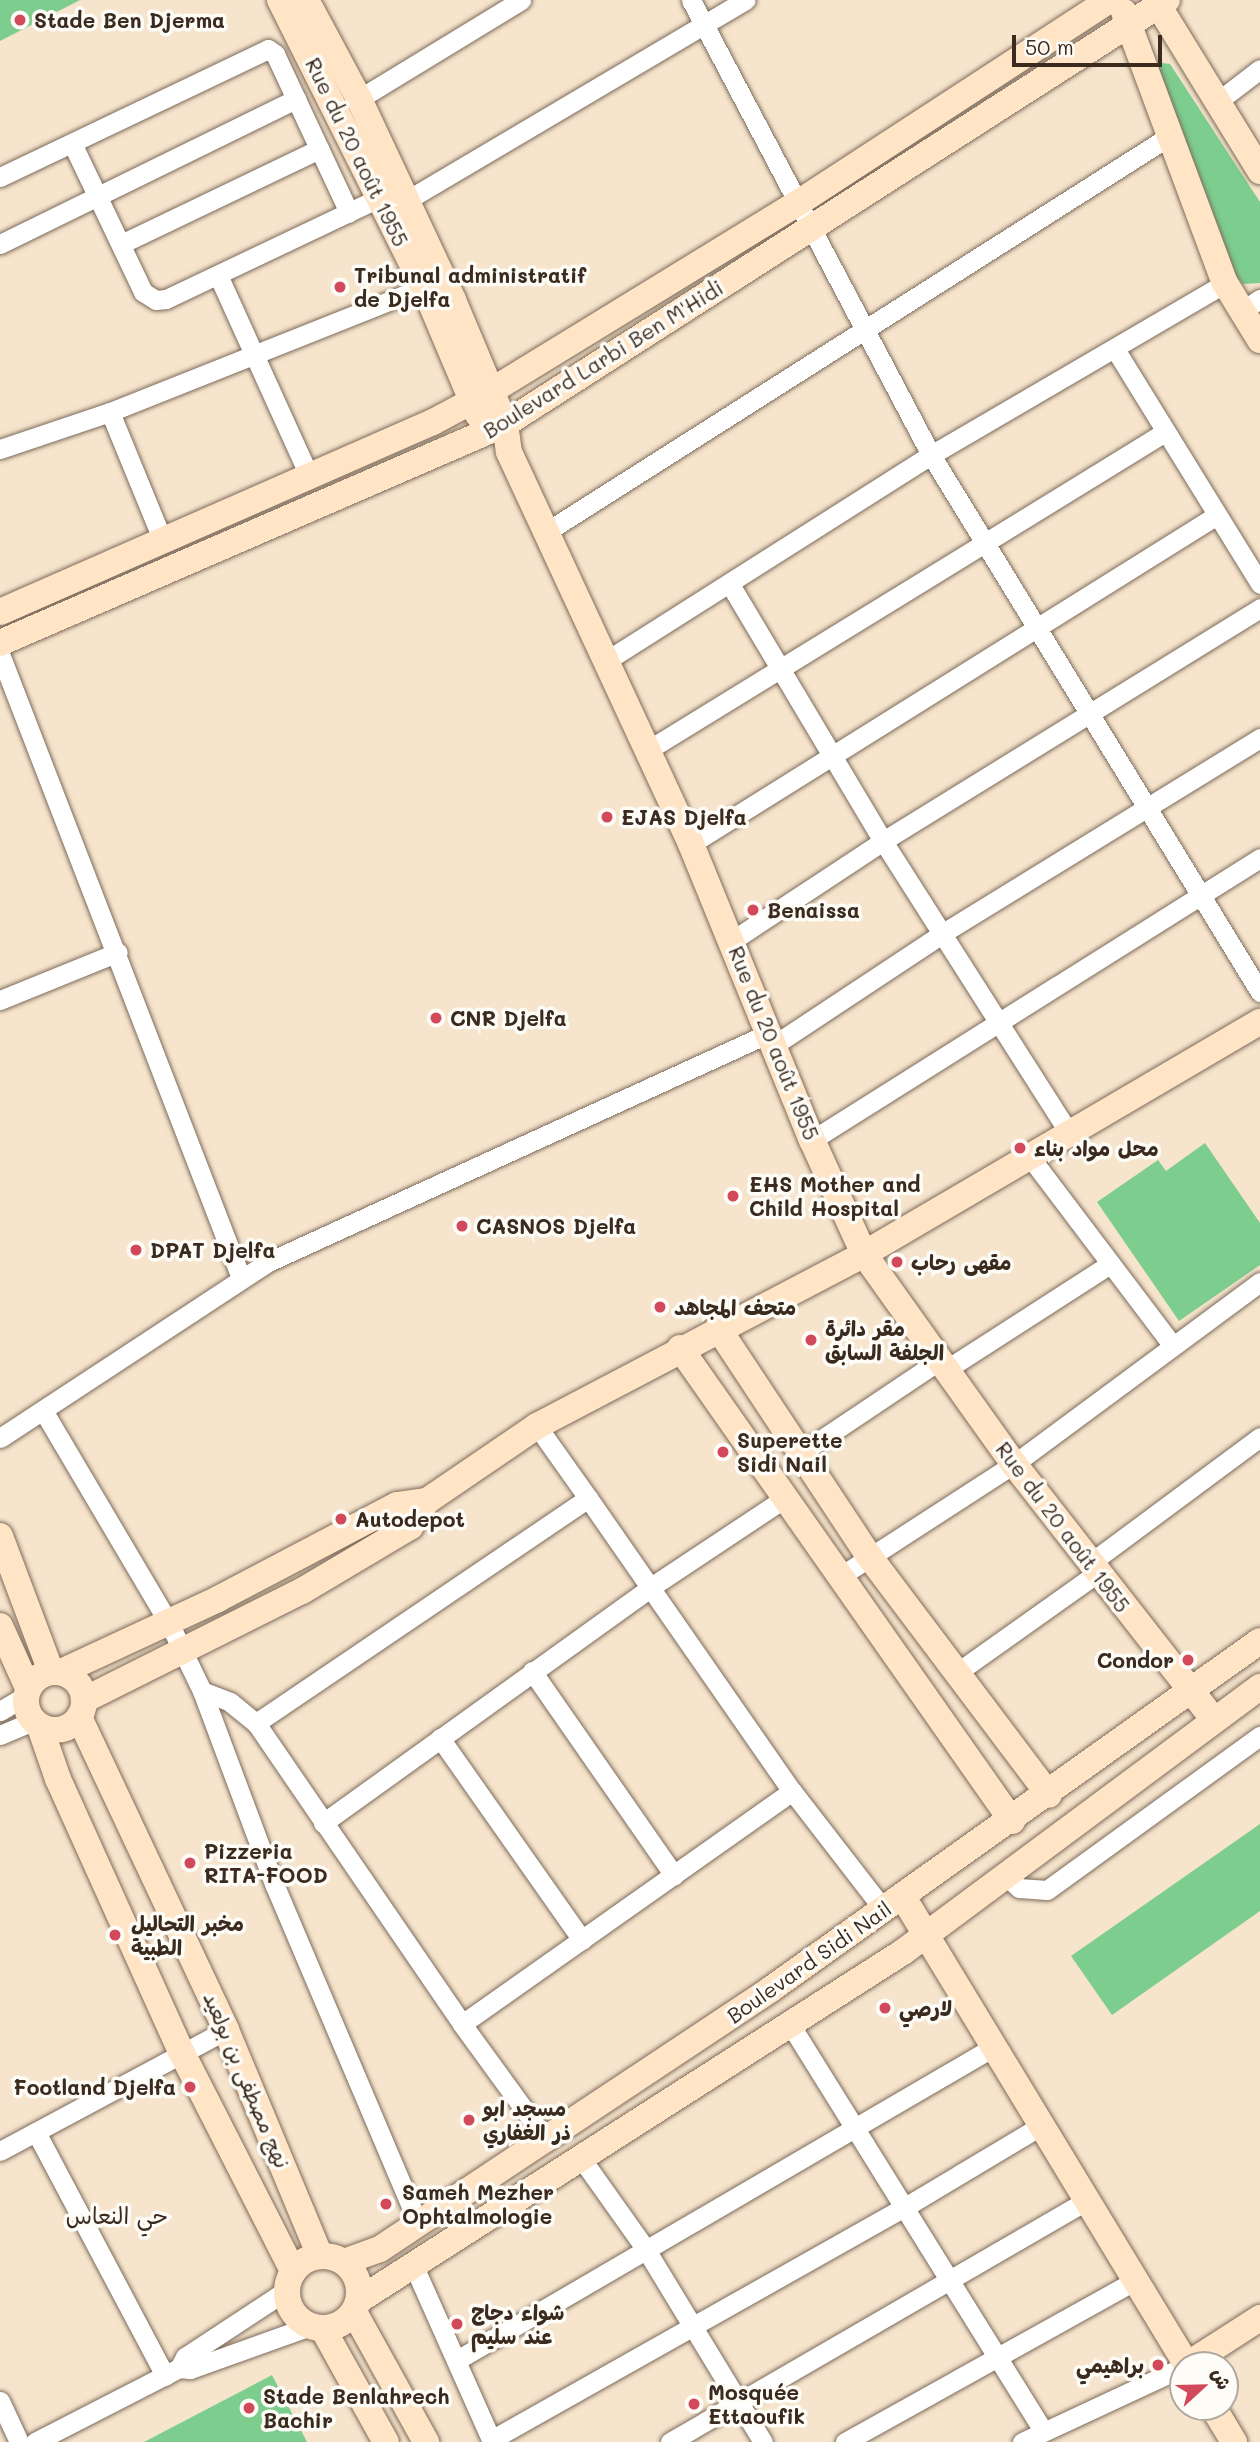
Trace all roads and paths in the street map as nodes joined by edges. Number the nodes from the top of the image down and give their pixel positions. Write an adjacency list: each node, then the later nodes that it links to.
1 (280, 0): 22 (main road, Rue du 20 août 1955)
2 (306, 0): 13 (main road, Rue du 20 août 1955)
3 (521, 0): 13 (street)
4 (691, 0): 10 (street)
5 (746, 0): 10 (street)
6 (1110, 0): 21 (main road)
7 (1120, 0): 9 (main road)
8 (1160, 2): 9 (main road, Boulevard Larbi Ben M'Hidi); 14 (main road)
9 (1128, 26): 15 (main road); 24 (main road, Boulevard Larbi Ben M'Hidi)
10 (704, 27): 21 (street); 22 (street)
11 (1260, 69): 14 (street)
12 (296, 99): 16 (street); 17 (street); 20 (street)
13 (359, 99): 22 (main road, Rue du 20 août 1955)
14 (1217, 102): 18 (main road)
15 (1171, 135): 28 (main road); 31 (street)
16 (72, 143): 19 (street); 20 (street)
17 (319, 149): 23 (street); 26 (street)
18 (1260, 172)
19 (0, 177)
20 (98, 196): 25 (street); 26 (street)
21 (798, 203): 24 (street); 35 (main road)
22 (391, 204): 23 (street); 29 (main road, Rue du 20 août 1955); 35 (main road, Rue du 20 août 1955)
23 (349, 213): 27 (street)
24 (811, 228): 31 (street); 37 (main road, Boulevard Larbi Ben M'Hidi)
25 (0, 244)
26 (121, 244): 27 (street)
27 (218, 275): 34 (street)
28 (1225, 283): 30 (main road); 33 (street)
29 (424, 287): 34 (street); 35 (main road, Rue du 20 août 1955)
30 (1251, 305): 32 (main road)
31 (863, 330): 40 (street); 43 (street)
32 (1260, 340)
33 (1115, 349): 38 (street); 40 (street)
34 (255, 356): 36 (street); 41 (street)
35 (481, 396): 37 (main road, Rue du 20 août 1955); 41 (main road)
36 (110, 412): 39 (street); 44 (street)
37 (495, 428): 43 (main road, Rue du 20 août 1955); 51 (main road, Boulevard Larbi Ben M'Hidi)
38 (1165, 432): 42 (street); 45 (street)
39 (0, 449)
40 (931, 455): 45 (street); 47 (street)
41 (309, 476): 44 (main road)
42 (1217, 515): 46 (street); 50 (street)
43 (547, 532): 53 (main road, Rue du 20 août 1955)
44 (162, 539): 49 (main road)
45 (983, 541): 50 (street); 54 (street)
46 (1260, 584)
47 (730, 586): 53 (street); 54 (street)
48 (1260, 607): 55 (street)
49 (0, 612)
50 (1036, 627): 55 (street); 58 (street)
51 (0, 643)
52 (0, 654): 66 (street)
53 (606, 662): 57 (main road, Rue du 20 août 1955)
54 (782, 668): 57 (street); 58 (street)
55 (1092, 714): 59 (street); 60 (street)
56 (1260, 738): 59 (street)
57 (649, 750): 61 (main road, Rue du 20 août 1955)
58 (833, 756): 60 (street); 61 (street)
59 (1148, 807): 63 (street); 64 (street)
60 (883, 841): 64 (street); 65 (street)
61 (691, 844): 65 (main road, Rue du 20 août 1955)
62 (1260, 858): 63 (street)
63 (1201, 895): 67 (street); 69 (street)
64 (943, 933): 69 (street); 71 (street)
65 (733, 940): 71 (main road, Rue du 20 août 1955)
66 (118, 952): 68 (street); 77 (street)
67 (1260, 992)
68 (0, 1000)
69 (997, 1020): 72 (street); 73 (street)
70 (1260, 1022): 72 (main road)
71 (771, 1039): 73 (main road, Rue du 20 août 1955); 77 (street)
72 (1070, 1134): 74 (main road)
73 (812, 1140): 75 (main road, Rue du 20 août 1955)
74 (1030, 1157): 75 (main road); 76 (street)
75 (864, 1254): 79 (main road); 82 (main road, Rue du 20 août 1955)
76 (1110, 1264): 80 (street); 82 (street)
77 (241, 1278): 83 (street)
78 (1260, 1282): 80 (street)
79 (718, 1328): 81 (main road); 87 (main road)
80 (1173, 1346): 88 (street)
81 (680, 1348): 84 (main road); 90 (main road)
82 (943, 1365): 87 (street); 88 (main road, Rue du 20 août 1955)
83 (44, 1412): 86 (street); 97 (street)
84 (537, 1426): 89 (street); 91 (main road)
85 (1260, 1437): 94 (street)
86 (0, 1438)
87 (798, 1455): 93 (main road)
88 (1013, 1464): 93 (street); 94 (main road, Rue du 20 août 1955)
89 (588, 1498): 96 (street); 111 (street)
90 (785, 1498): 95 (main road); 96 (street)
91 (426, 1501): 97 (main road); 100 (main road)
92 (0, 1536): 102 (main road)
93 (869, 1556): 95 (street); 103 (main road)
94 (1093, 1568): 103 (street); 106 (main road, Rue du 20 août 1955)
95 (839, 1577): 117 (main road)
96 (651, 1587): 101 (street); 115 (street)
97 (169, 1623): 100 (street); 102 (main road)
98 (0, 1626): 107 (main road)
99 (1260, 1641): 106 (main road, Boulevard Sidi Nail)
100 (183, 1652): 105 (street); 108 (main road)
101 (532, 1671): 114 (street); 119 (street)
102 (56, 1672): 107 (main road); 108 (main road, نهج مصطفى بن بولعيد)
103 (954, 1674): 116 (main road)
104 (1260, 1687): 110 (main road, Boulevard Sidi Nail)
105 (202, 1691): 111 (street); 137 (street)
106 (1190, 1691): 110 (main road, Rue du 20 août 1955); 116 (main road, Boulevard Sidi Nail)
107 (32, 1708): 108 (main road); 109 (street); 112 (street); 128 (main road)
108 (82, 1709): 126 (main road, نهج مصطفى بن بولعيد)
109 (0, 1711)
110 (1214, 1720): 120 (main road, Boulevard Sidi Nail)
111 (256, 1723): 118 (street)
112 (0, 1735)
113 (1260, 1735): 120 (street)
114 (440, 1738): 118 (street); 123 (street)
115 (792, 1791): 119 (street); 121 (street)
116 (1048, 1795): 117 (main road, Boulevard Sidi Nail)
117 (1012, 1821): 121 (main road, Boulevard Sidi Nail)
118 (323, 1823): 124 (street)
119 (674, 1875): 123 (street)
120 (1008, 1878): 122 (main road, Boulevard Sidi Nail)
121 (893, 1904): 122 (main road); 132 (main road, Boulevard Sidi Nail)
122 (927, 1936): 125 (main road, Boulevard Sidi Nail); 127 (main road)
123 (582, 1940): 124 (street)
124 (463, 2024): 132 (street)
125 (790, 2024): 130 (street); 134 (main road, Boulevard Sidi Nail)
126 (226, 2030): 128 (street); 139 (main road, نهج مصطفى بن بولعيد)
127 (995, 2046): 129 (main road); 130 (street)
128 (182, 2053): 131 (street); 143 (main road)
129 (1042, 2125): 135 (main road); 136 (street)
130 (854, 2129): 136 (street); 138 (street)
131 (36, 2132): 133 (street); 152 (street)
132 (547, 2141): 137 (main road, Boulevard Sidi Nail)
133 (0, 2151)
134 (581, 2158): 138 (street); 140 (main road, Boulevard Sidi Nail)
135 (1088, 2200): 141 (street); 142 (main road)
136 (905, 2207): 141 (street); 147 (street)
137 (418, 2223): 139 (main road, Boulevard Sidi Nail)
138 (645, 2248): 147 (street); 151 (street)
139 (332, 2259): 143 (main road); 144 (main road)
140 (412, 2262): 144 (main road, Boulevard Sidi Nail); 151 (street)
141 (950, 2279): 150 (street); 155 (street)
142 (1136, 2280): 148 (main road); 150 (street)
143 (290, 2281): 146 (main road); 152 (street)
144 (356, 2306): 146 (main road); 162 (main road)
145 (1260, 2318): 149 (main road)
146 (316, 2327): 152 (street); 161 (main road)
147 (691, 2328): 155 (street); 158 (street)
148 (1178, 2351)
149 (1208, 2351)
150 (997, 2358): 157 (street); 165 (street)
151 (457, 2360): 158 (street)
152 (172, 2372): 160 (street)
153 (1169, 2373): 157 (street)
154 (0, 2401): 159 (street)
155 (739, 2403): 163 (street); 164 (street)
156 (1221, 2421): 167 (main road)
157 (1043, 2431): 166 (street)
158 (491, 2441)
159 (19, 2442)
160 (35, 2442)
161 (386, 2442)
162 (426, 2442)
163 (670, 2442)
164 (763, 2442)
165 (845, 2442)
166 (1022, 2442)
167 (1232, 2442)

